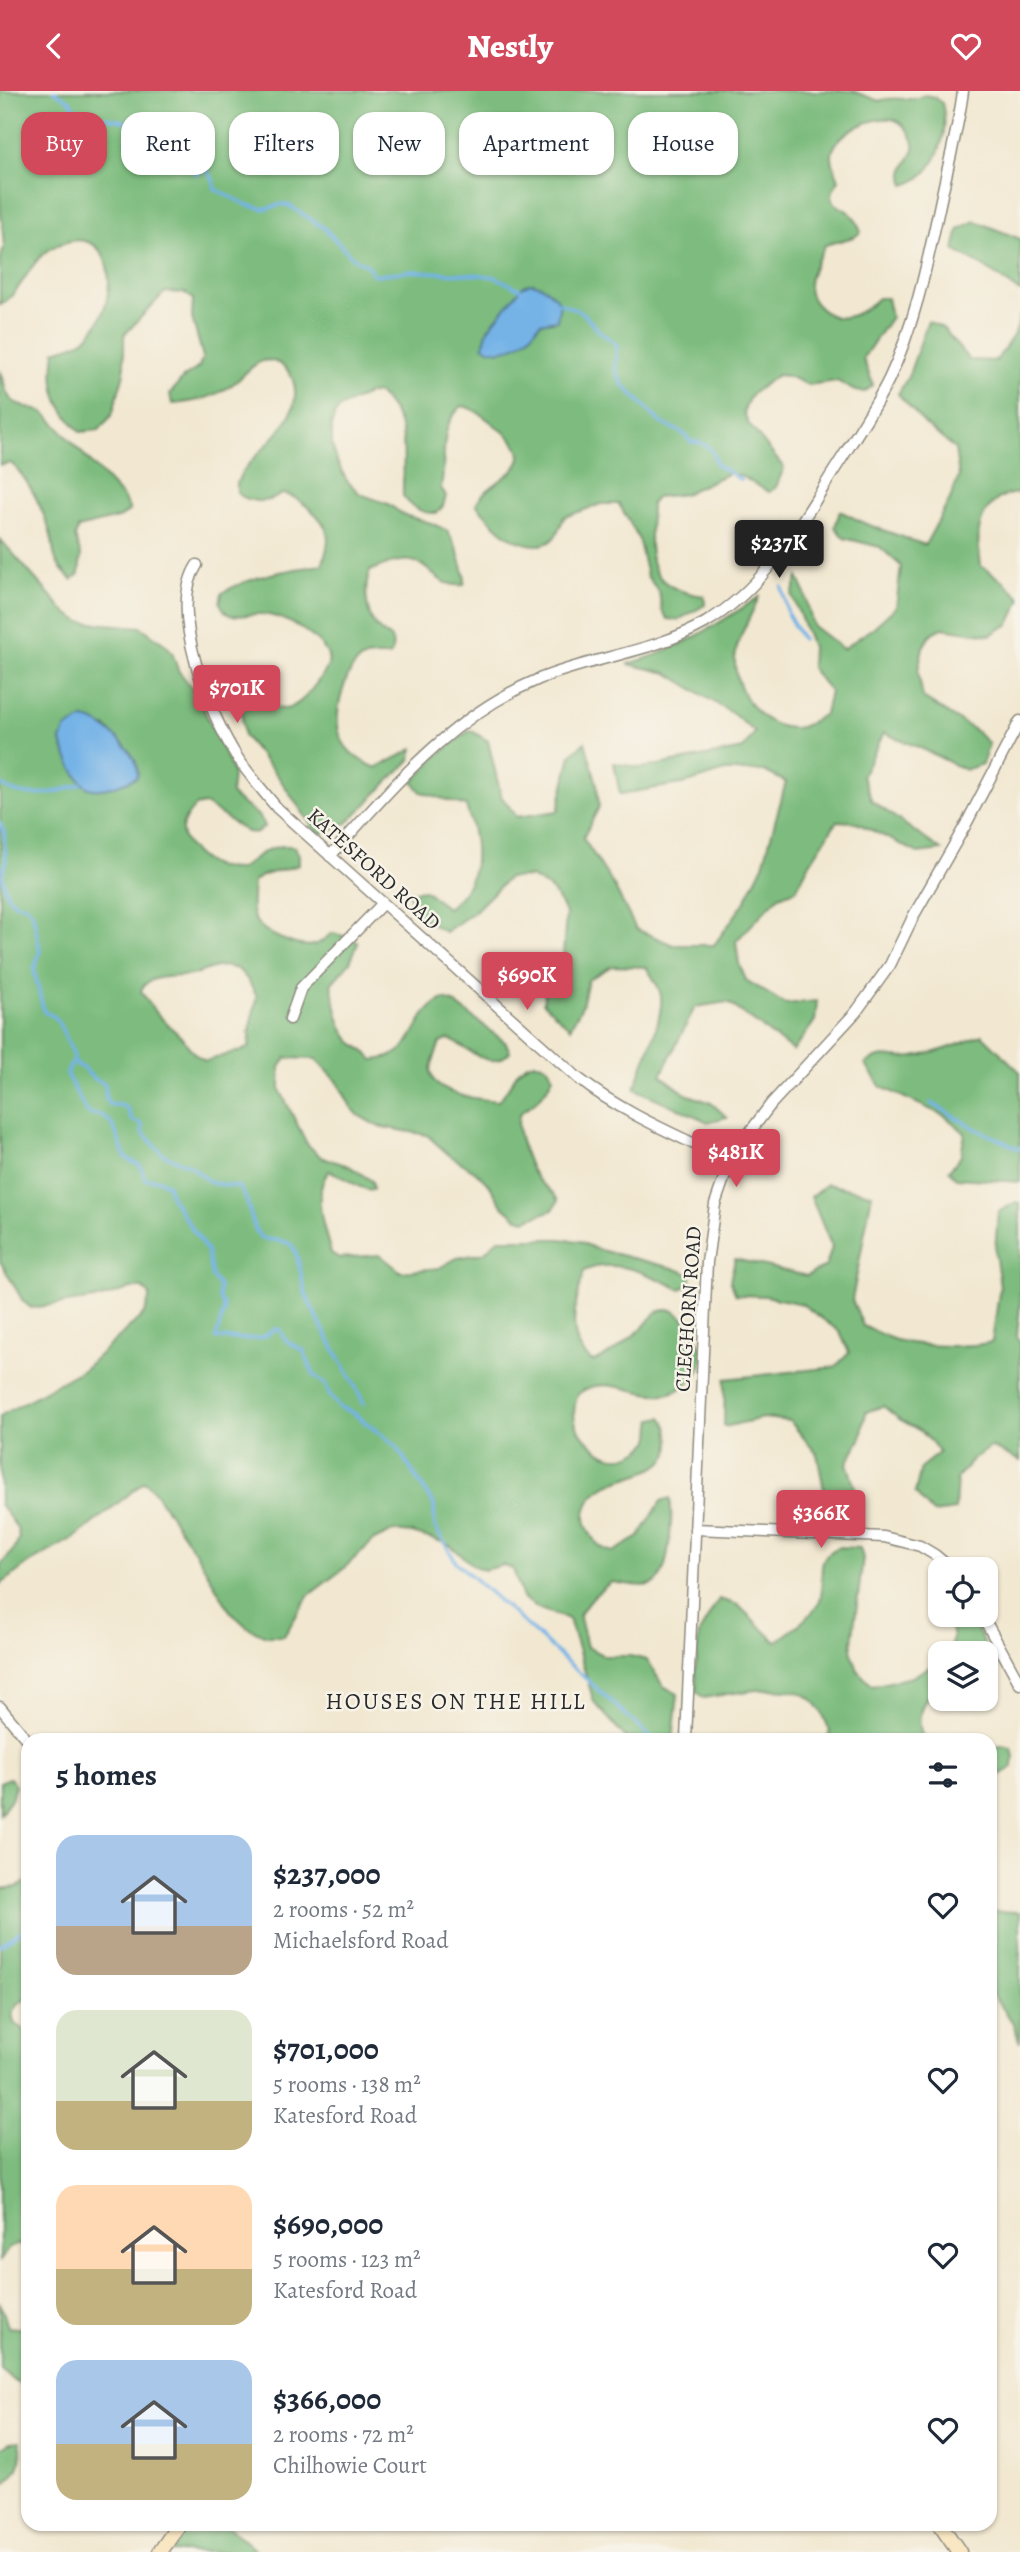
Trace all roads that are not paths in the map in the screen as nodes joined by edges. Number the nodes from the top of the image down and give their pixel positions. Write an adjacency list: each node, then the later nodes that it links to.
1 (962, 91): 4 (street)
2 (197, 565): 4 (street, KATESFORD ROAD)
3 (1020, 721): 7 (street, CLEGHORN ROAD)
4 (330, 856): 5 (street, KATESFORD ROAD)
5 (383, 903): 6 (street); 7 (street, KATESFORD ROAD)
6 (290, 1019)
7 (730, 1161): 8 (street, CLEGHORN ROAD)
8 (695, 1529): 9 (street); 14 (street, CLEGHORN ROAD)
9 (938, 1557)
10 (989, 1627): 11 (street)
11 (1020, 1684)
12 (0, 1707): 13 (street)
13 (21, 1733)
14 (686, 1733)
15 (174, 2531): 17 (main road)
16 (945, 2531): 18 (main road)
17 (160, 2552)
18 (959, 2552)

